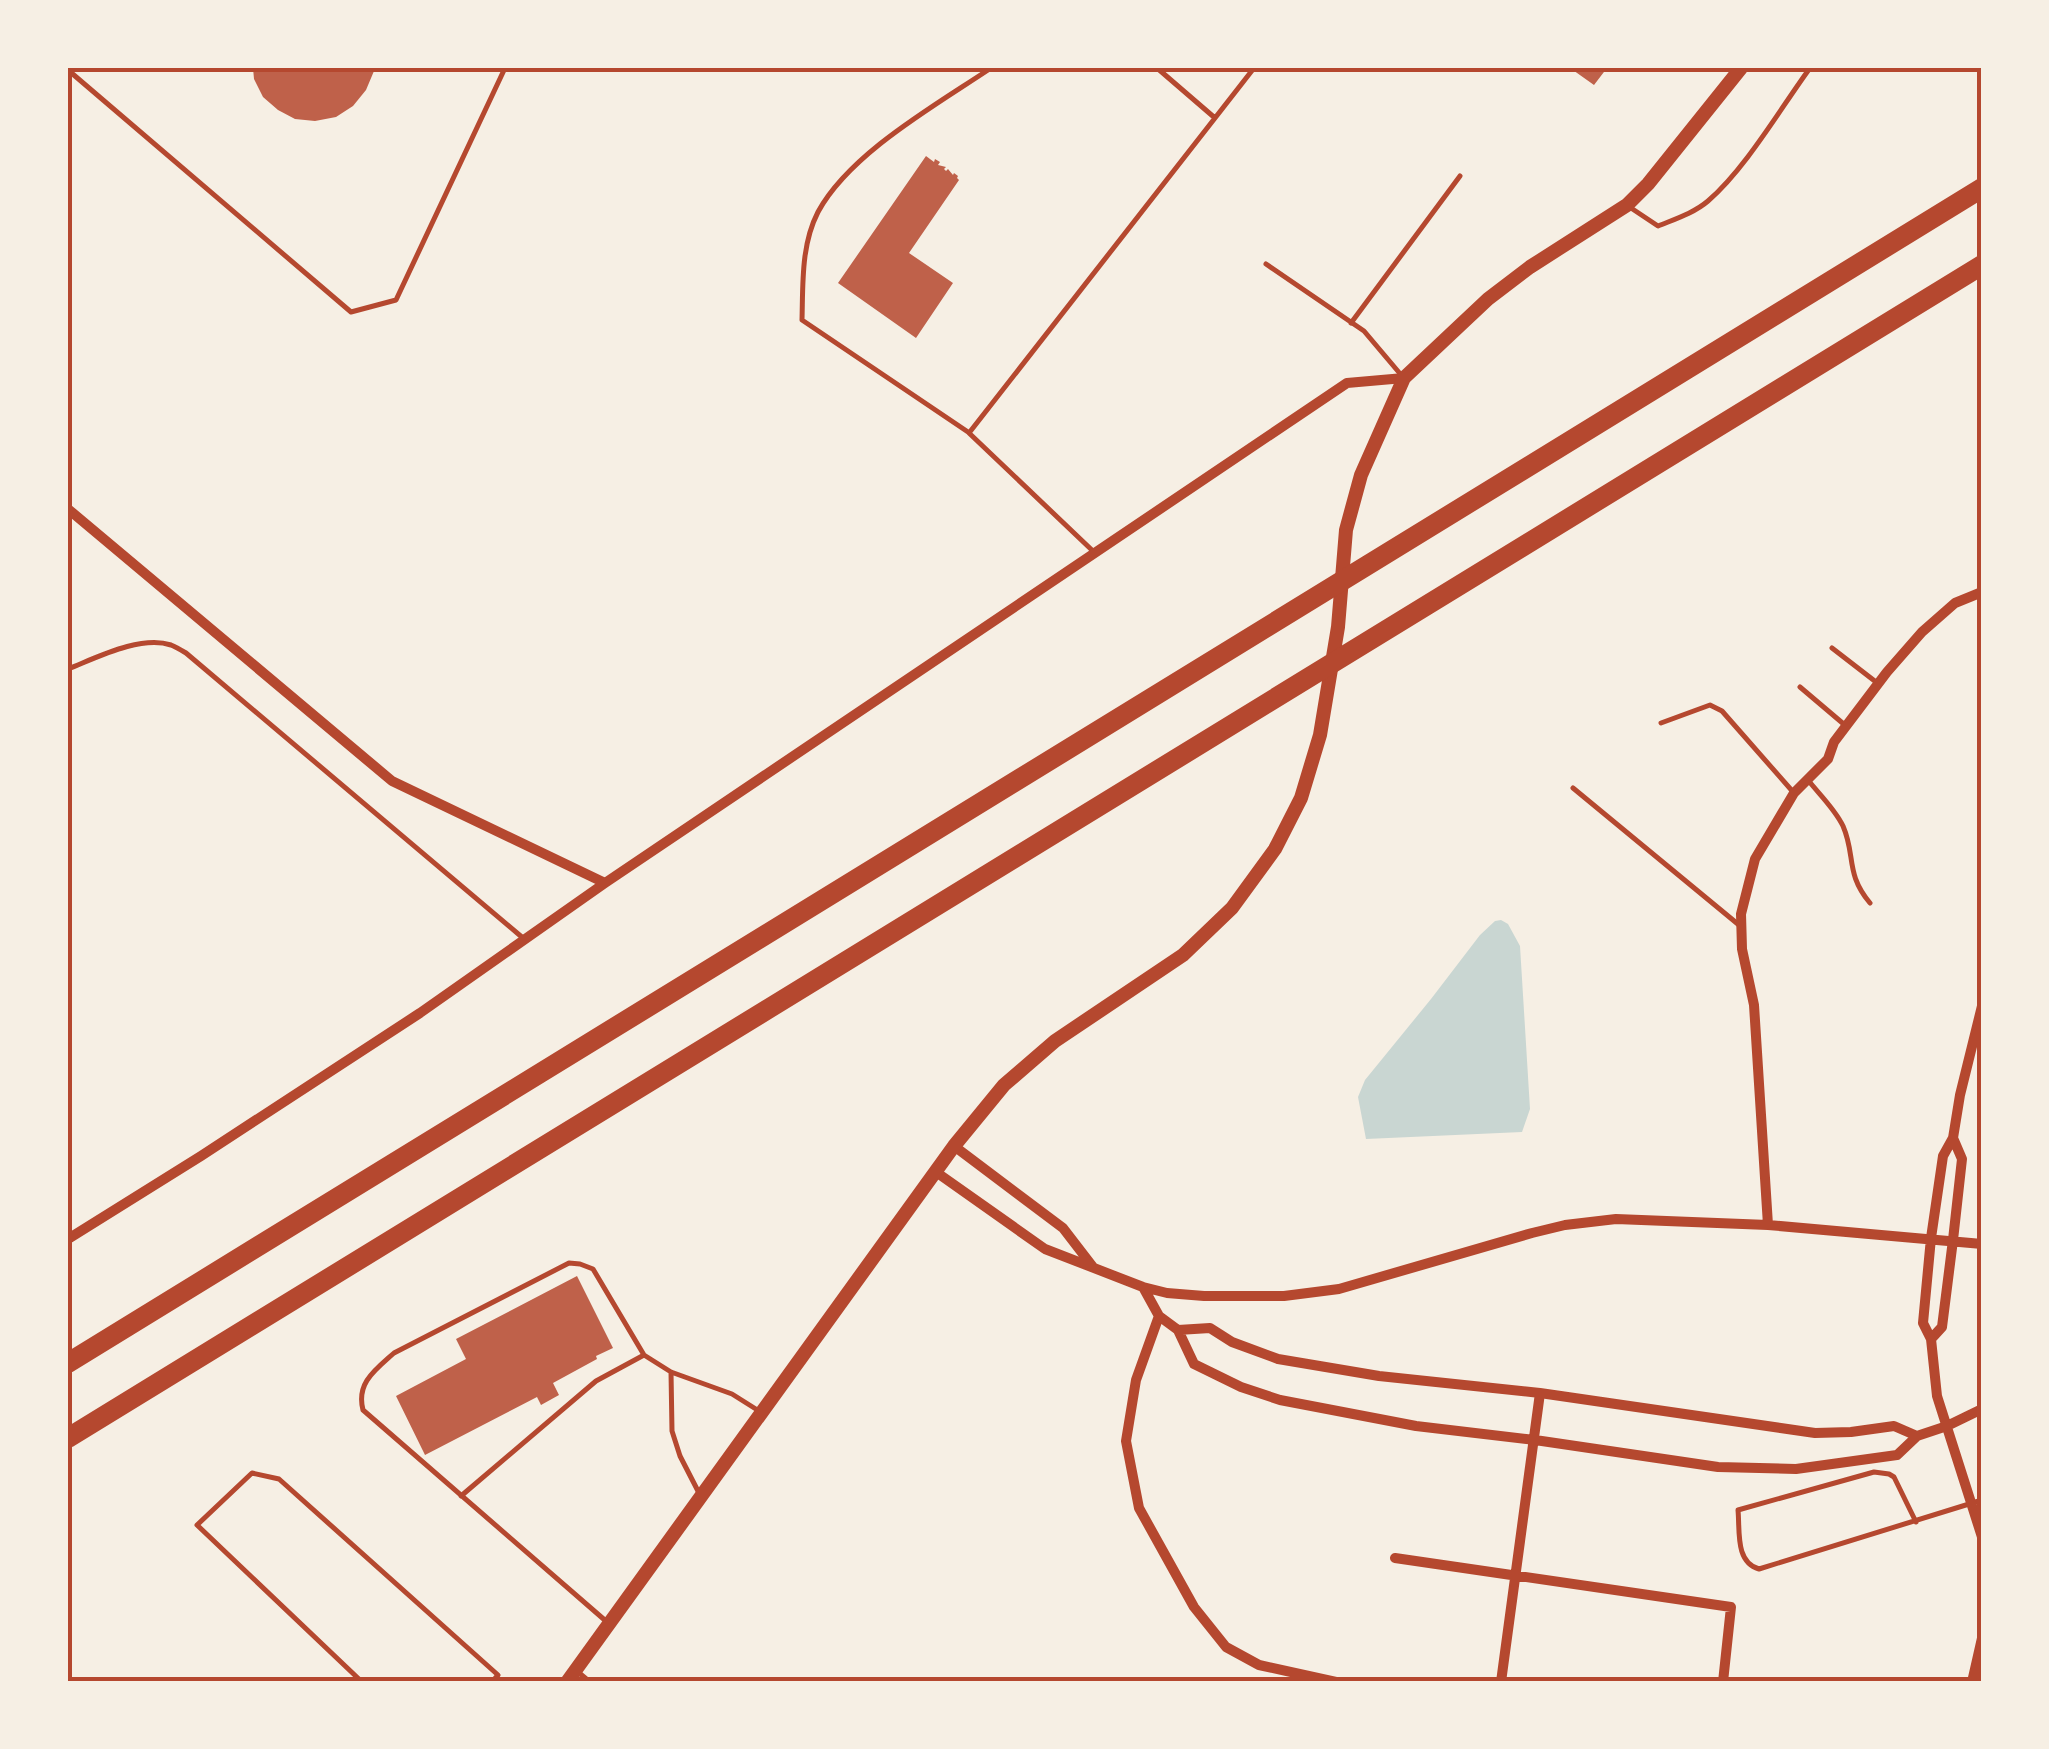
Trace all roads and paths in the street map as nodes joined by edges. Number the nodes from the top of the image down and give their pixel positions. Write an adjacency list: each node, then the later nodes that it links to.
1 (505, 68): 7 (lane)
2 (990, 68): 16 (lane)
3 (1157, 68): 8 (lane)
4 (1254, 68): 8 (lane)
5 (1740, 68): 11 (street)
6 (1810, 68): 11 (lane)
7 (68, 70)
8 (1215, 118): 16 (lane)
9 (1460, 176): 14 (lane)
10 (1982, 188): 49 (highway)
11 (1627, 205): 15 (street)
12 (1266, 264): 14 (lane)
13 (1982, 264): 56 (highway)
14 (1351, 323): 15 (lane)
15 (1404, 378): 18 (street); 36 (street)
16 (969, 433): 18 (lane)
17 (68, 509): 29 (street)
18 (1094, 553): 29 (street)
19 (1982, 592): 22 (street)
20 (1832, 648): 22 (lane)
21 (68, 669): 32 (lane)
22 (1878, 684): 25 (street)
23 (1800, 687): 25 (lane)
24 (1661, 723): 28 (lane)
25 (1846, 726): 26 (street)
26 (1808, 780): 28 (street); 30 (lane)
27 (1572, 788): 31 (lane)
28 (1794, 793): 31 (street)
29 (605, 883): 32 (street)
30 (1870, 904)
31 (1742, 927): 38 (street)
32 (526, 940): 39 (street)
33 (1982, 1006): 34 (street)
34 (1979, 1028): 35 (street)
35 (1953, 1138): 40 (street); 41 (street)
36 (954, 1146): 37 (street); 43 (street)
37 (936, 1172): 43 (street); 53 (street)
38 (1768, 1224): 40 (street); 44 (street)
39 (68, 1238)
40 (1931, 1238): 41 (street); 47 (street)
41 (1953, 1240): 42 (street); 47 (street)
42 (1982, 1244)
43 (1093, 1268): 44 (street)
44 (1143, 1287): 45 (street)
45 (1159, 1316): 46 (street); 71 (street)
46 (1178, 1330): 51 (street); 57 (street)
47 (1931, 1339): 54 (street)
48 (644, 1355): 50 (lane); 58 (lane); 58 (lane)
49 (68, 1364)
50 (672, 1372): 53 (lane); 59 (lane)
51 (1540, 1394): 55 (street); 57 (street)
52 (1982, 1409): 54 (street)
53 (762, 1413): 59 (street)
54 (1947, 1426): 55 (street); 60 (street)
55 (1917, 1436): 57 (street)
56 (68, 1438)
57 (1535, 1440): 64 (street)
58 (462, 1496): 65 (lane)
59 (702, 1496): 65 (street)
60 (1976, 1502): 61 (lane); 62 (street)
61 (1916, 1522): 61 (lane)
62 (1982, 1538)
63 (1395, 1558): 64 (street)
64 (1516, 1575): 72 (street); 73 (street)
65 (609, 1624): 67 (street)
66 (1982, 1638): 74 (street)
67 (571, 1676): 70 (lane)
68 (362, 1682): 69 (lane)
69 (492, 1682)
70 (590, 1682)
71 (1336, 1682)
72 (1501, 1682)
73 (1723, 1682)
74 (1972, 1682)

